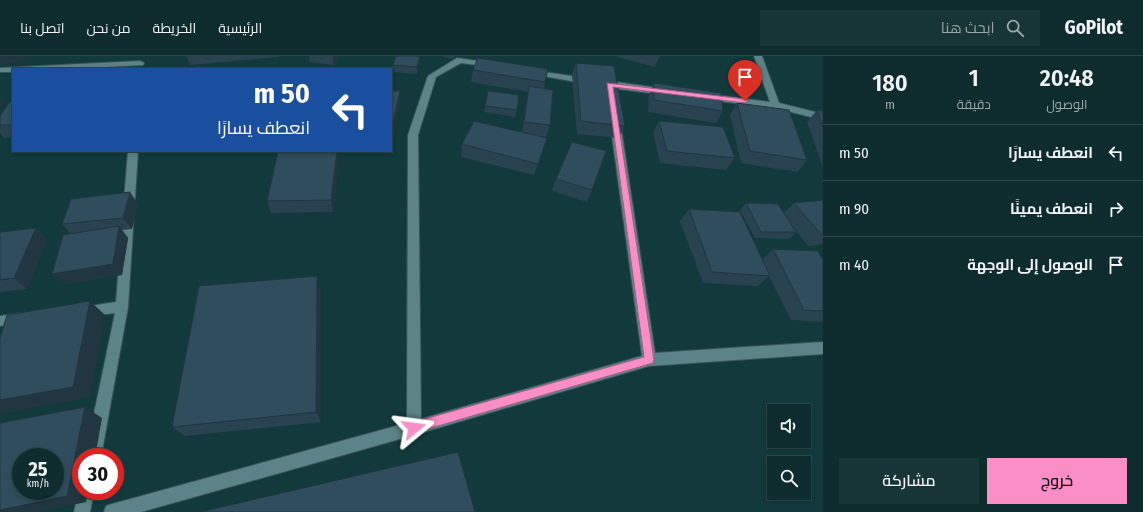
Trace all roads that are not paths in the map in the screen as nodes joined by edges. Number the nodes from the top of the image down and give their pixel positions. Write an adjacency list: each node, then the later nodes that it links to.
1 (758, 56): 10 (street)
2 (140, 63): 4 (street)
3 (499, 67): 20 (street)
4 (40, 68)
5 (12, 69): 6 (street)
6 (0, 70)
7 (523, 70): 8 (street)
8 (673, 92)
9 (696, 95): 10 (street)
10 (775, 105): 12 (street)
11 (613, 108): 19 (street)
12 (823, 117)
13 (133, 152): 14 (street)
14 (122, 307): 15 (street); 21 (street)
15 (68, 313)
16 (30, 317): 17 (street)
17 (0, 321)
18 (823, 348): 19 (street)
19 (649, 360): 20 (street)
20 (414, 428): 24 (street)
21 (95, 448)
22 (84, 500): 23 (street)
23 (82, 512)
24 (112, 512)

